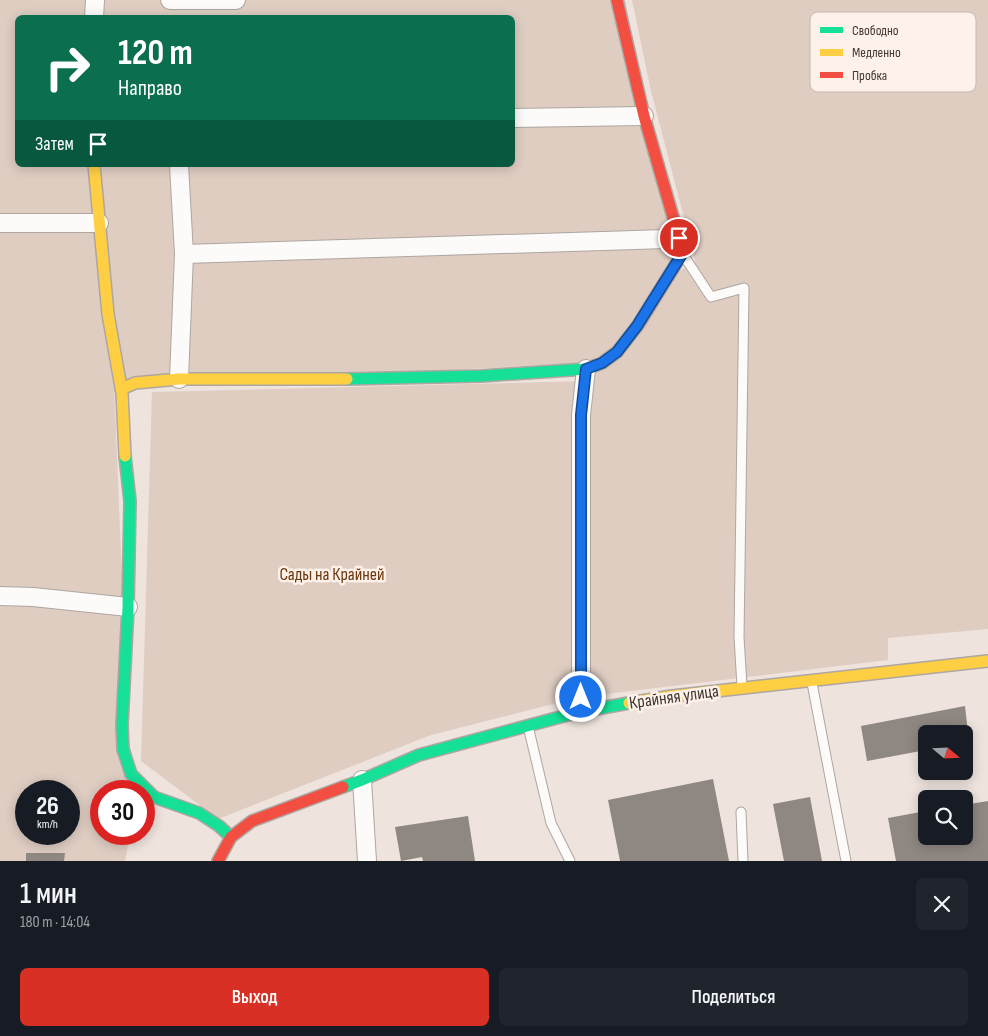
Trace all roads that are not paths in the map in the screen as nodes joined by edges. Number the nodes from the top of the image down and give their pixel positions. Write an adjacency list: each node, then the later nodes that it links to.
1 (95, 0): 5 (street)
2 (170, 0): 3 (street); 6 (street)
3 (236, 0)
4 (617, 0): 7 (street)
5 (94, 15)
6 (171, 15)
7 (644, 116): 8 (street); 13 (street)
8 (515, 118)
9 (94, 167): 11 (street)
10 (179, 167): 14 (street)
11 (99, 223): 12 (street); 17 (street)
12 (0, 224)
13 (681, 246): 14 (street); 15 (street); 22 (lane)
14 (184, 254): 16 (street)
15 (586, 369): 16 (street); 23 (street)
16 (180, 379): 17 (street)
17 (121, 389): 19 (street)
18 (0, 596): 19 (street)
19 (128, 607): 27 (street)
20 (988, 661): 21 (street, Крайняя улица)
21 (812, 680): 22 (street, Крайняя улица); 32 (lane)
22 (742, 688): 23 (street, Крайняя улица)
23 (578, 712): 24 (street, Крайняя улица)
24 (528, 726): 25 (street, Крайняя улица); 30 (lane)
25 (362, 780): 27 (street, Крайняя улица); 29 (street)
26 (741, 812): 31 (lane)
27 (231, 837): 28 (street, Крайняя улица)
28 (218, 861)
29 (367, 861)
30 (570, 861)
31 (744, 861)
32 (846, 861)

